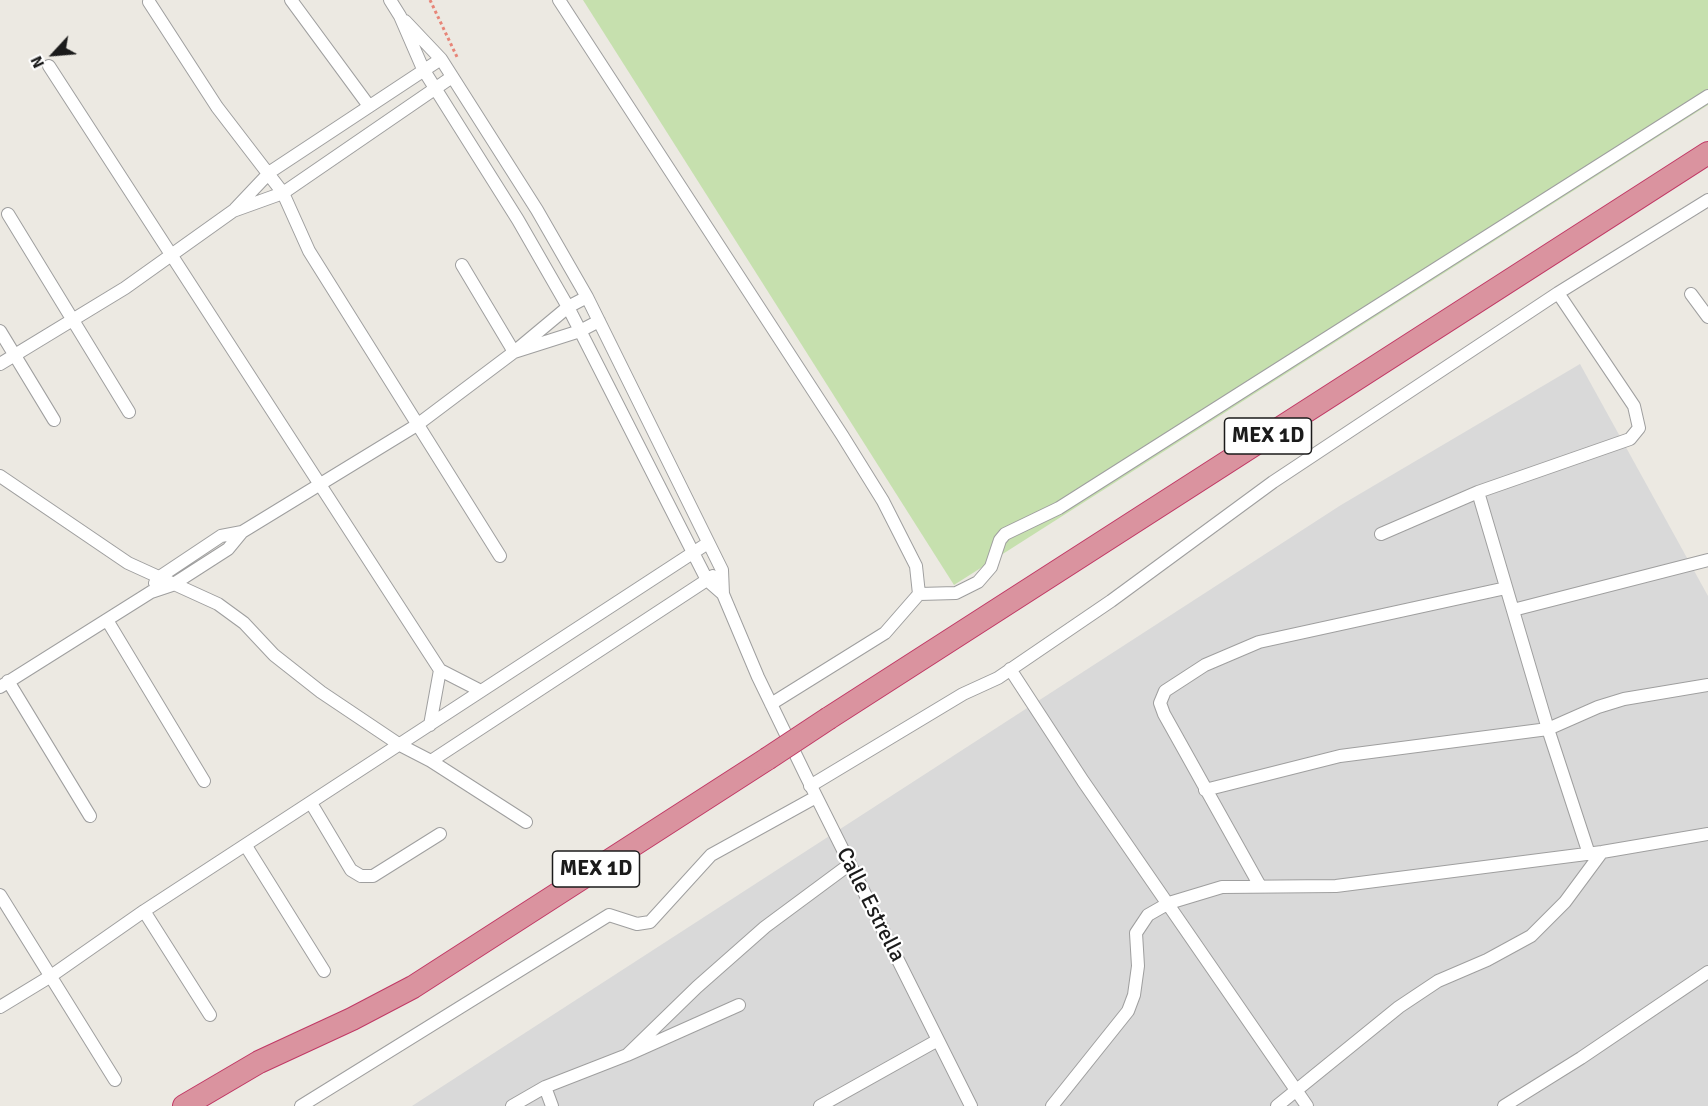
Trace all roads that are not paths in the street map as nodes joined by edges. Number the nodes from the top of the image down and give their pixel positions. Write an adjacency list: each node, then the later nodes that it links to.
1 (291, 0): 12 (street)
2 (390, 0): 5 (street)
3 (559, 0): 54 (street)
4 (149, 3): 14 (street)
5 (400, 16): 6 (street); 8 (street)
6 (441, 59): 8 (street); 9 (street)
7 (49, 66): 21 (street)
8 (423, 69): 10 (street); 12 (street)
9 (452, 77): 10 (street); 17 (street)
10 (435, 88): 15 (street); 20 (street)
11 (1708, 96): 54 (street)
12 (369, 106): 14 (street)
13 (1708, 153): 93 (highway, MEX 1D, bridge)
14 (270, 172): 15 (street); 18 (street)
15 (283, 193): 18 (street); 37 (street)
16 (1708, 200): 23 (street)
17 (537, 210): 20 (street); 25 (street)
18 (233, 211): 21 (street)
19 (8, 214): 28 (street)
20 (518, 220): 26 (street)
21 (171, 255): 28 (street); 39 (street)
22 (462, 265): 32 (street)
23 (1558, 292): 40 (street); 58 (street)
24 (1691, 294): 27 (street)
25 (587, 297): 26 (street); 29 (street)
26 (568, 307): 31 (street); 32 (street)
27 (1708, 317)
28 (71, 319): 33 (street); 35 (street)
29 (599, 321): 31 (street); 43 (street)
30 (0, 331): 33 (street)
31 (580, 331): 32 (street); 44 (street)
32 (514, 352): 37 (street)
33 (15, 354): 34 (street); 36 (street)
34 (0, 364)
35 (129, 412)
36 (54, 420)
37 (417, 425): 39 (street); 45 (street)
38 (0, 476): 48 (street)
39 (320, 484): 41 (street); 57 (street)
40 (1478, 492): 42 (street); 51 (street)
41 (243, 532): 48 (street); 50 (street)
42 (1381, 534)
43 (708, 543): 44 (street); 47 (street)
44 (693, 552): 49 (street); 61 (street)
45 (500, 556)
46 (1708, 560): 55 (street)
47 (722, 570): 49 (street); 53 (street)
48 (158, 578): 50 (street); 52 (street)
49 (707, 580): 53 (street); 66 (street)
50 (172, 585): 52 (street); 65 (street)
51 (1506, 588): 55 (street); 68 (street)
52 (150, 592): 56 (street)
53 (723, 594): 62 (street, Calle Estrella)
54 (919, 594): 62 (street)
55 (1513, 610): 64 (street)
56 (106, 620): 59 (street); 67 (street)
57 (440, 669): 61 (street); 63 (street)
58 (1010, 669): 69 (street); 80 (street)
59 (4, 684): 71 (street)
60 (1708, 685): 64 (street)
61 (481, 691): 63 (street)
62 (771, 704): 69 (street, Calle Estrella)
63 (430, 725): 65 (street)
64 (1548, 729): 68 (street); 76 (street)
65 (400, 745): 66 (street); 70 (street)
66 (431, 761): 72 (street)
67 (204, 781)
68 (1205, 790): 78 (street)
69 (813, 791): 77 (street, Calle Estrella); 94 (street)
70 (311, 803): 73 (street); 75 (street)
71 (90, 816)
72 (526, 822)
73 (440, 834)
74 (1708, 834): 76 (street)
75 (246, 846): 81 (street); 82 (street)
76 (1596, 853): 78 (street); 92 (street)
77 (850, 864): 88 (street, Calle Estrella); 89 (street)
78 (1260, 886): 80 (street)
79 (0, 895): 84 (street)
80 (1169, 903): 92 (street); 99 (street)
81 (144, 911): 84 (street); 87 (street)
82 (324, 971)
83 (1708, 972): 102 (street)
84 (51, 976): 86 (street); 90 (street)
85 (739, 1005): 89 (street)
86 (0, 1007)
87 (210, 1015)
88 (938, 1040): 97 (street); 98 (street, Calle Estrella)
89 (627, 1055): 91 (street)
90 (115, 1080)
91 (545, 1087): 95 (street); 96 (street)
92 (1295, 1089): 100 (street); 101 (street)
93 (184, 1106)
94 (301, 1106)
95 (512, 1106)
96 (552, 1106)
97 (820, 1106)
98 (971, 1106)
99 (1052, 1106)
100 (1277, 1106)
101 (1307, 1106)
102 (1504, 1106)

